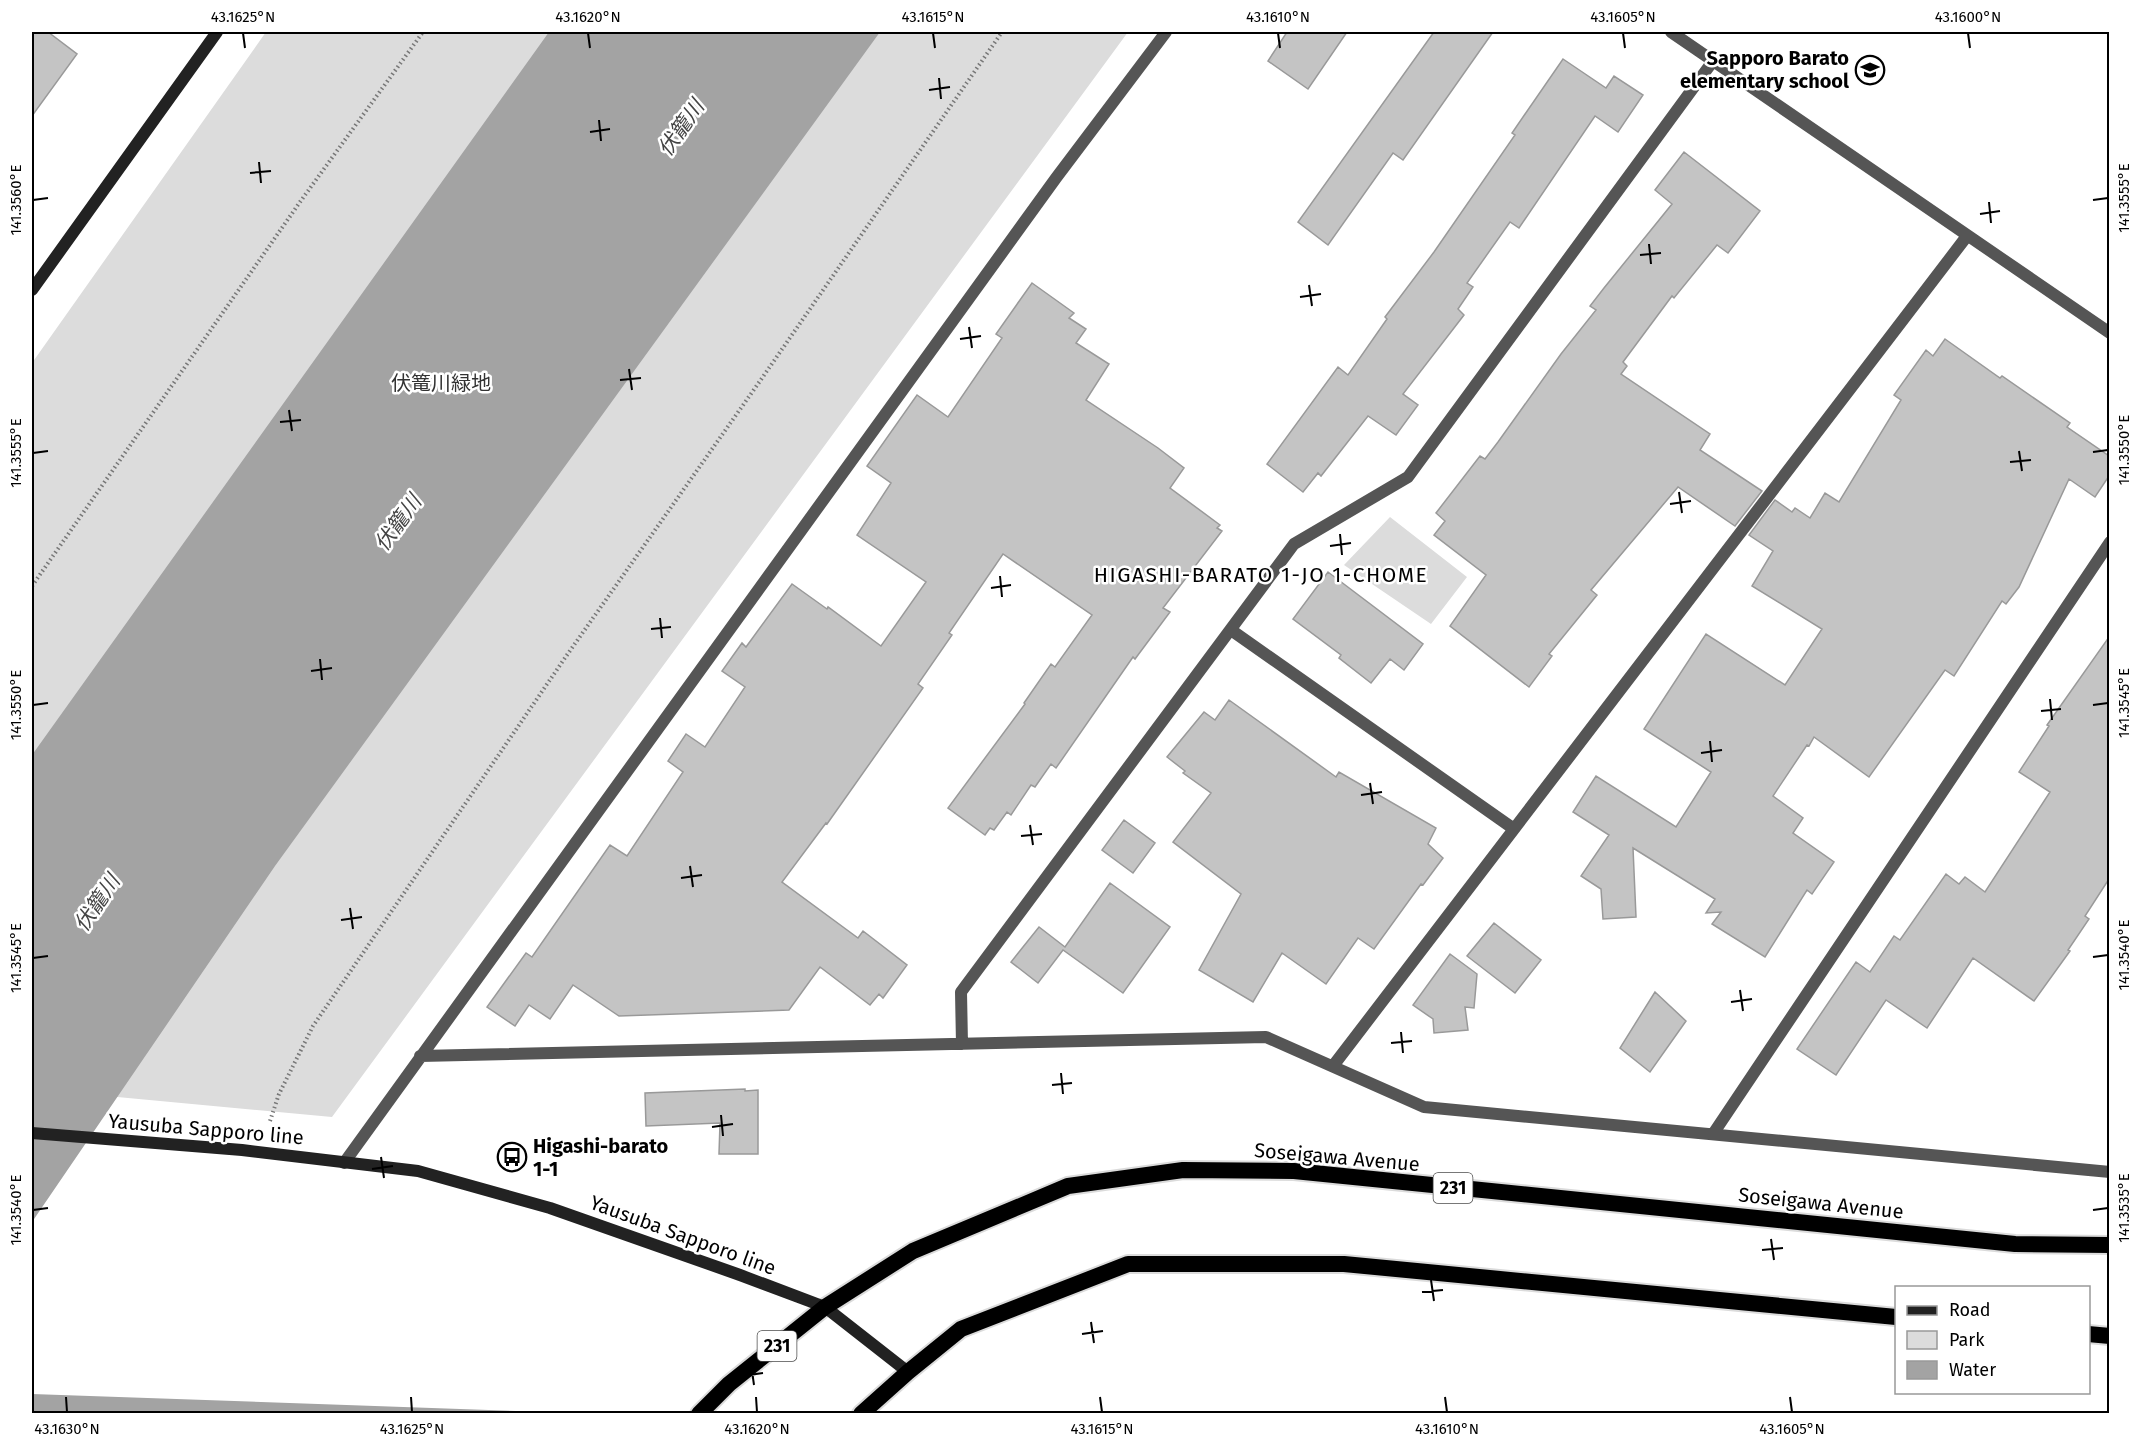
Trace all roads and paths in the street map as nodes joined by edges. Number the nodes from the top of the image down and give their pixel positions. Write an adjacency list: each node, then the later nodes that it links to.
1 (217, 32): 8 (main road)
2 (423, 32): 11 (path)
3 (1002, 32): 17 (path)
4 (1167, 32): 15 (street)
5 (1671, 32): 6 (street)
6 (1713, 61): 7 (street); 12 (street)
7 (1967, 236): 9 (street); 13 (street)
8 (32, 290)
9 (2109, 333)
10 (2109, 542): 19 (street)
11 (32, 586)
12 (1230, 630): 13 (street); 14 (street)
13 (1514, 829): 16 (street)
14 (962, 1044): 15 (street); 16 (street)
15 (420, 1056): 20 (street)
16 (1333, 1066): 19 (street)
17 (270, 1120)
18 (32, 1133): 20 (main road, Yausuba Sapporo line)
19 (1713, 1134): 21 (street)
20 (344, 1163): 23 (main road, Yausuba Sapporo line)
21 (2109, 1172)
22 (2109, 1245): 23 (highway, Soseigawa Avenue / 231)
23 (825, 1307): 27 (main road, Yausuba Sapporo line); 28 (highway, Soseigawa Avenue / 231)
24 (1895, 1317): 27 (highway)
25 (2090, 1334): 26 (highway)
26 (2109, 1336)
27 (908, 1372): 29 (highway)
28 (699, 1413)
29 (861, 1413)

